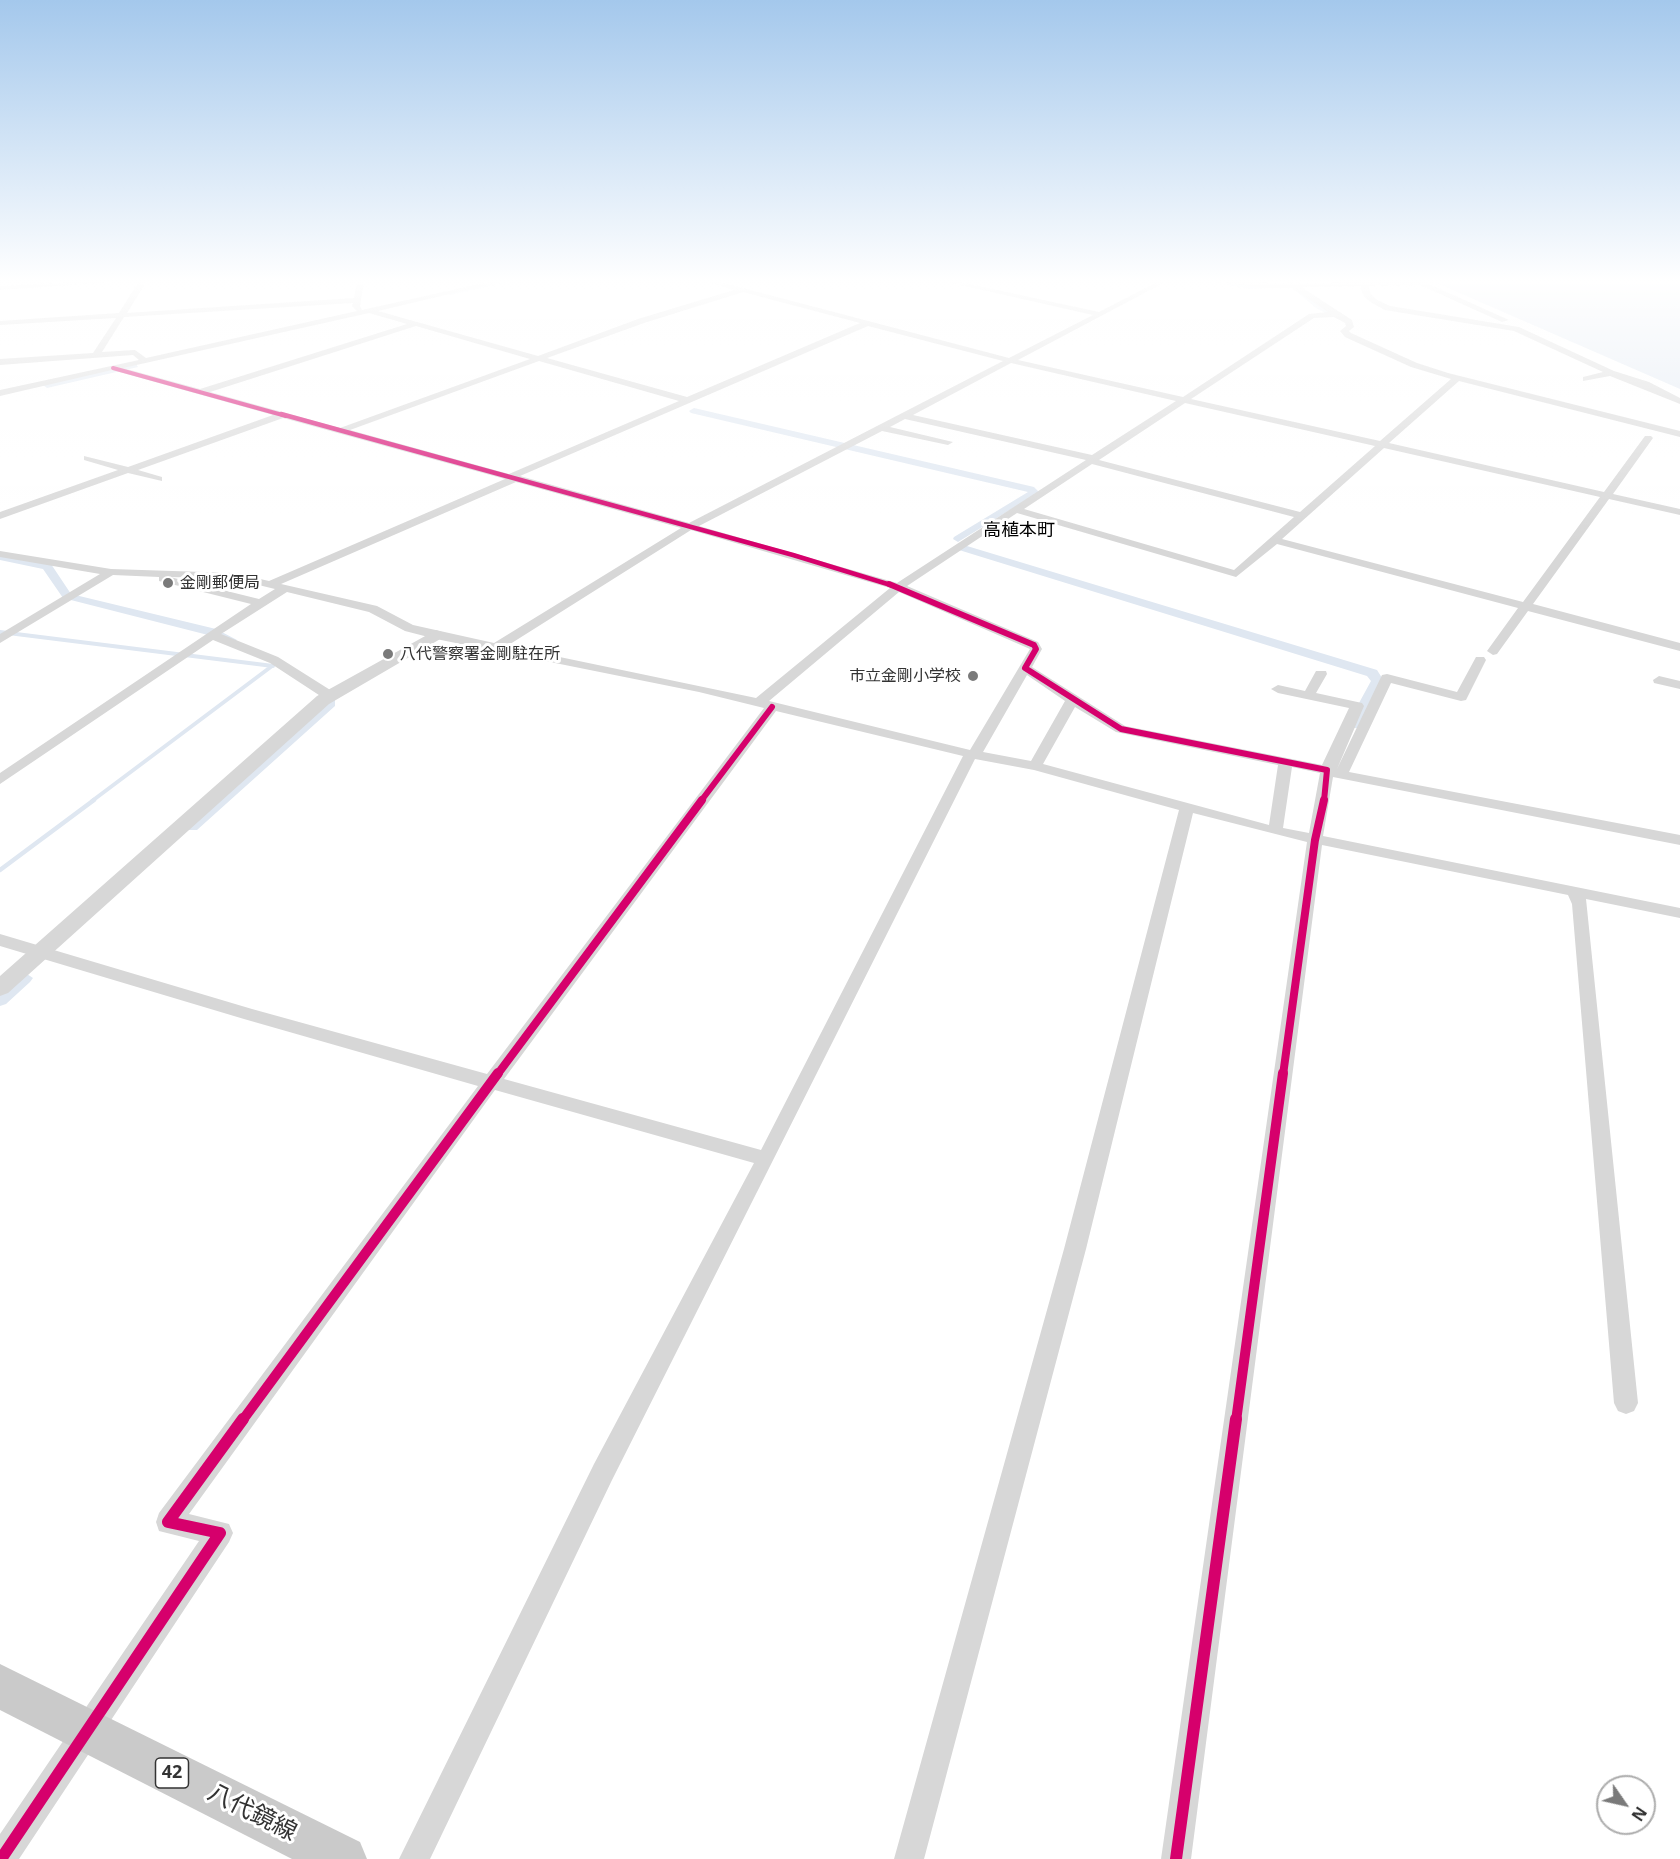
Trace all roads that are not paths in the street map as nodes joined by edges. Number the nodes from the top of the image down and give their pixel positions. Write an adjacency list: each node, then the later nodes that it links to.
1 (119, 368): 13 (street)
2 (277, 368): 18 (street)
3 (513, 368): 26 (street)
4 (574, 368): 20 (street)
5 (762, 368): 20 (street)
6 (993, 368): 24 (street)
7 (1043, 368): 21 (street)
8 (1234, 368): 21 (street)
9 (1423, 368): 15 (street)
10 (1591, 368): 14 (street)
11 (1598, 368): 14 (street)
12 (1609, 368): 17 (street)
13 (115, 369): 18 (street); 19 (street)
14 (1609, 373): 16 (street); 17 (street)
15 (1457, 378): 27 (street); 30 (street)
16 (1586, 380)
17 (1654, 388): 22 (street)
18 (200, 392): 23 (street)
19 (0, 393)
20 (686, 400): 34 (street)
21 (1186, 400): 30 (street); 32 (street)
22 (1680, 401)
23 (282, 415): 26 (street); 33 (street)
24 (902, 415): 25 (street); 32 (street)
25 (878, 428): 29 (street); 41 (street)
26 (342, 430): 34 (street)
27 (1680, 434)
28 (1648, 438): 36 (street)
29 (948, 442)
30 (1382, 444): 36 (street); 40 (street)
31 (87, 458): 33 (street)
32 (1094, 460): 37 (street); 40 (street)
33 (126, 471): 35 (street); 39 (street)
34 (514, 477): 41 (street); 47 (street)
35 (158, 479)
36 (1606, 495): 38 (street); 52 (street)
37 (1017, 510): 42 (street); 49 (street)
38 (1680, 512)
39 (0, 516)
40 (1302, 516): 42 (street)
41 (691, 526): 49 (street); 56 (street)
42 (1275, 540): 52 (street)
43 (0, 554): 44 (street)
44 (111, 573): 45 (street); 55 (street)
45 (145, 574): 46 (street); 50 (street)
46 (227, 575): 47 (street); 50 (street)
47 (273, 584): 48 (street)
48 (287, 587): 51 (street); 54 (street)
49 (898, 587): 60 (street); 68 (street)
50 (206, 589): 51 (street)
51 (260, 603): 53 (street)
52 (1524, 606): 57 (street); 58 (street)
53 (214, 633): 65 (street); 73 (street)
54 (436, 635): 56 (street); 65 (street)
55 (0, 639)
56 (498, 646): 68 (street)
57 (1680, 647)
58 (1492, 651)
59 (1480, 660): 72 (street)
60 (1025, 668): 67 (street); 69 (street)
61 (1321, 674): 66 (street)
62 (1659, 680): 63 (street)
63 (1680, 685)
64 (1278, 689): 66 (street)
65 (330, 696): 81 (street)
66 (1308, 696): 72 (street)
67 (1072, 700): 70 (street); 71 (street)
68 (764, 705): 69 (street); 83 (street)
69 (972, 754): 71 (street); 84 (street)
70 (1286, 761): 72 (street); 75 (street)
71 (1035, 766): 74 (street)
72 (1334, 773): 76 (street); 77 (street)
73 (0, 780)
74 (1186, 809): 75 (street); 91 (street)
75 (1275, 831): 76 (street)
76 (1314, 840): 78 (street); 92 (street)
77 (1680, 840)
78 (1575, 893): 79 (street); 85 (street)
79 (1680, 913)
80 (0, 940): 81 (street)
81 (40, 952): 82 (street); 83 (street)
82 (0, 988)
83 (491, 1082): 84 (street); 87 (street)
84 (766, 1159): 90 (street)
85 (1626, 1402)
86 (0, 1686): 87 (main road, 八代鏡線 / 42)
87 (87, 1730): 88 (street); 89 (main road, 八代鏡線 / 42)
88 (1, 1859)
89 (344, 1859)
90 (414, 1859)
91 (909, 1859)
92 (1176, 1859)

